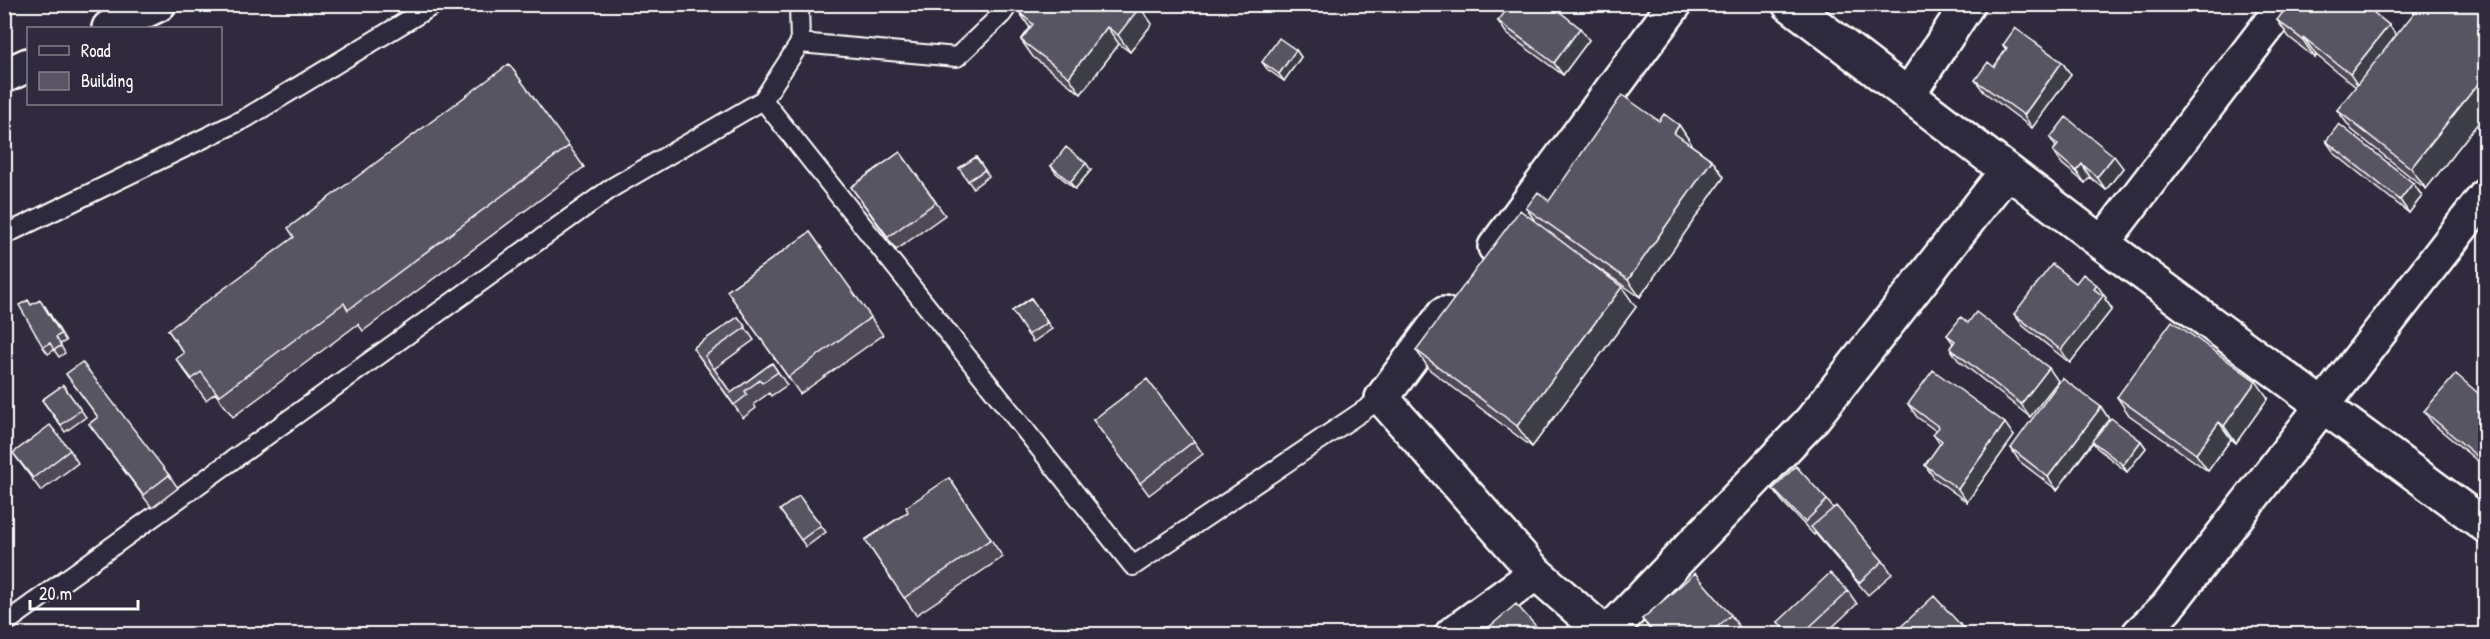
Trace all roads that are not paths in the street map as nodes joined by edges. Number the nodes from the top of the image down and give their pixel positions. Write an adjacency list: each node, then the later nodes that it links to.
1 (159, 4): 9 (street)
2 (435, 4): 17 (lane)
3 (799, 4): 10 (lane)
4 (1009, 4): 10 (lane)
5 (1676, 4): 19 (street)
6 (1790, 4): 13 (street)
7 (1968, 4): 13 (street)
8 (2285, 4): 18 (street)
9 (111, 27)
10 (801, 43): 14 (lane)
11 (27, 65): 12 (street)
12 (4, 76)
13 (1908, 95): 15 (street)
14 (763, 100): 19 (lane); 23 (lane)
15 (2007, 171): 18 (street); 25 (street)
16 (2486, 195): 20 (street)
17 (4, 235)
18 (2102, 243): 20 (street)
19 (1382, 398): 22 (street)
20 (2323, 407): 21 (street); 26 (street)
21 (2486, 526)
22 (1536, 573): 24 (street); 25 (street)
23 (4, 624)
24 (1452, 634)
25 (1606, 634)
26 (2139, 634)

